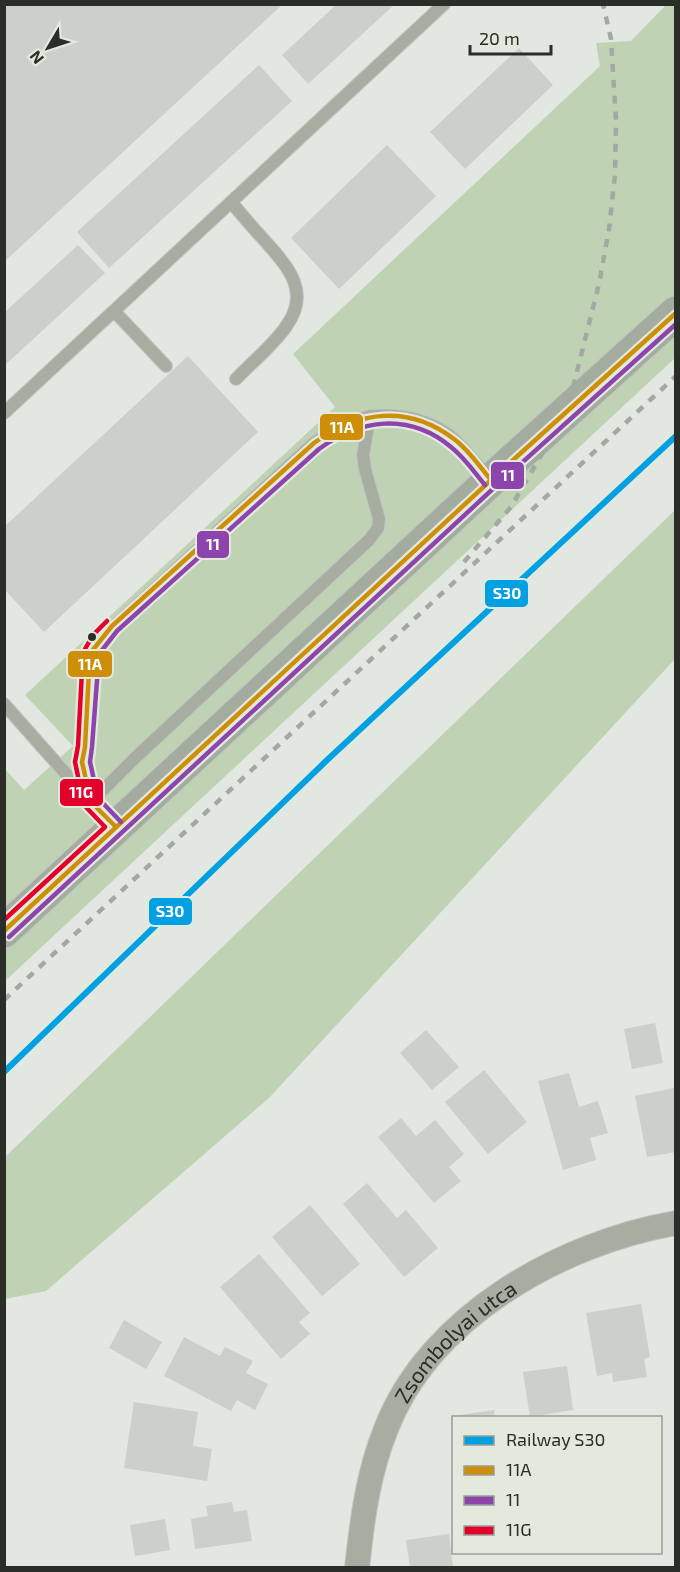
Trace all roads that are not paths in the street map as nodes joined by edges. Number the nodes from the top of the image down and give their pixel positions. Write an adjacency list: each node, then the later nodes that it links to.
1 (444, 4): 2 (lane)
2 (231, 202): 3 (lane); 6 (lane)
3 (114, 311): 5 (lane); 7 (lane)
4 (675, 313): 9 (street)
5 (166, 366)
6 (236, 379)
7 (4, 412)
8 (370, 416): 9 (lane); 11 (lane); 11 (lane)
9 (491, 480): 12 (street)
10 (4, 704): 11 (lane)
11 (91, 802): 12 (lane)
12 (116, 827): 13 (street)
13 (4, 931)
14 (675, 1223): 15 (street, Zsombolyai utca)
15 (357, 1568)

